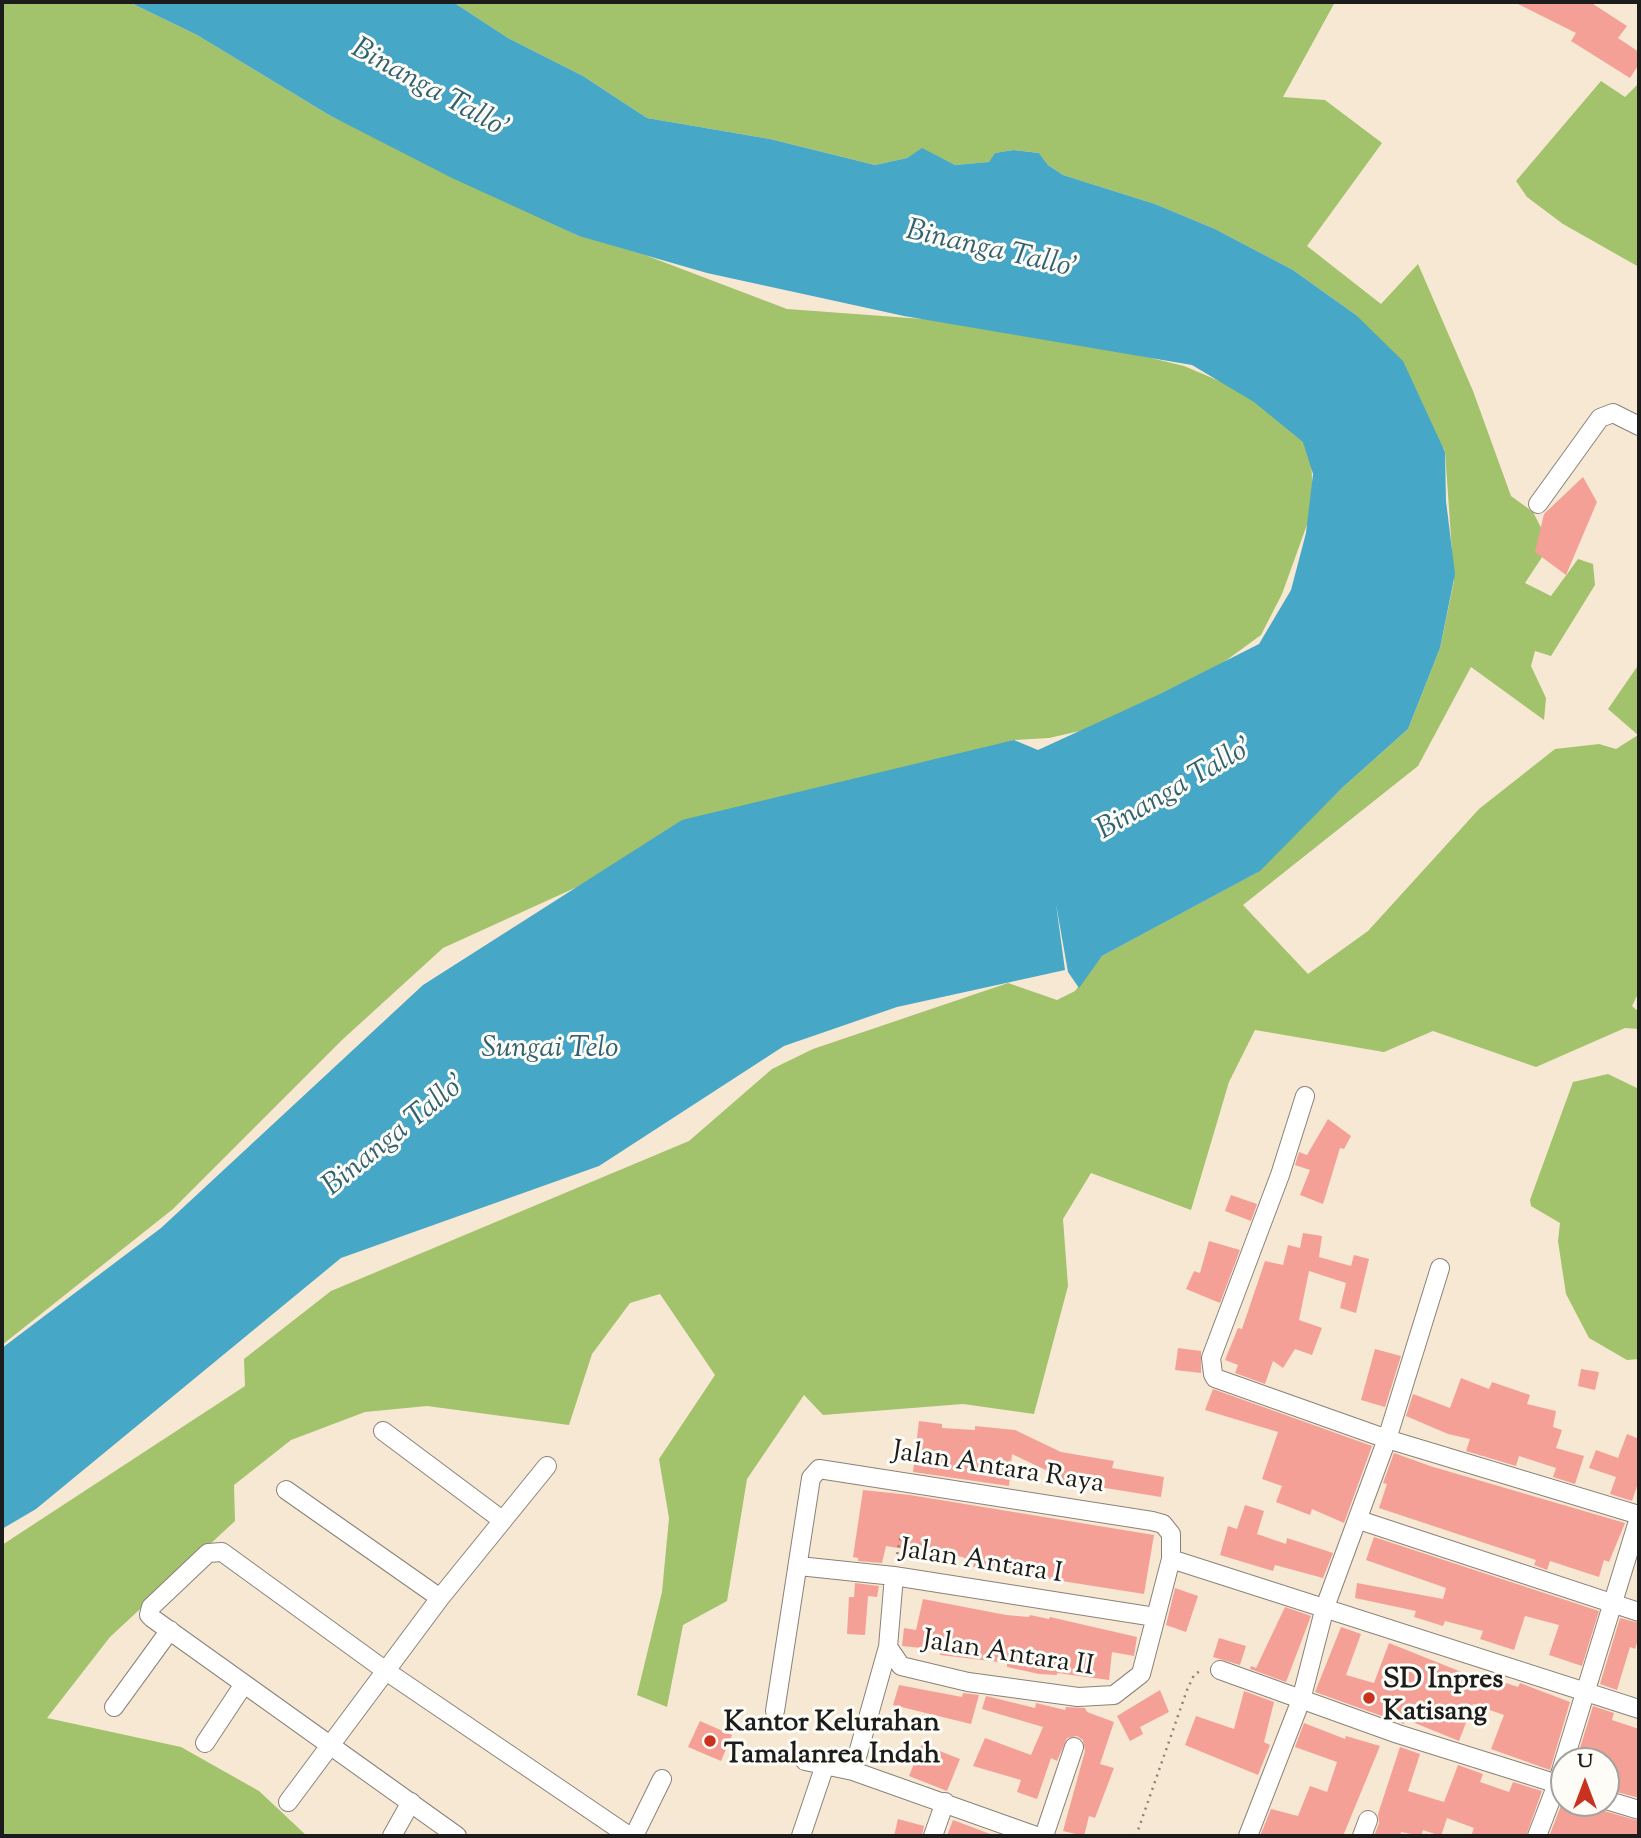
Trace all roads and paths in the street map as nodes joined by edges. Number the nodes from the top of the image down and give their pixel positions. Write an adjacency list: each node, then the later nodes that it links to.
1 (1639, 426): 2 (street)
2 (1538, 504)
3 (1305, 1096): 6 (street)
4 (1440, 1268): 6 (street)
5 (383, 1431): 10 (street)
6 (1387, 1439): 9 (street); 11 (street)
7 (547, 1466): 10 (street)
8 (286, 1490): 17 (street)
9 (1639, 1516): 18 (street)
10 (502, 1520): 17 (street)
11 (1359, 1520): 18 (street); 19 (street)
12 (1168, 1529): 14 (street, Jalan Antara II); 15 (street, Jalan Antara Raya)
13 (901, 1533): 16 (path)
14 (1171, 1559): 19 (street); 21 (street, Jalan Antara II)
15 (799, 1566): 16 (street, Jalan Antara I); 31 (street)
16 (894, 1576): 21 (street, Jalan Antara I); 23 (street)
17 (440, 1598): 25 (street)
18 (1613, 1603): 20 (street); 27 (street)
19 (1325, 1607): 27 (street); 28 (street)
20 (1639, 1612)
21 (1155, 1617): 23 (street, Jalan Antara II)
22 (170, 1630): 25 (street); 26 (street); 29 (street)
23 (888, 1647): 38 (street)
24 (1220, 1670): 28 (street); 55 (path)
25 (386, 1671): 33 (street); 49 (street)
26 (244, 1684): 32 (street); 33 (street)
27 (1586, 1691): 30 (street); 35 (street)
28 (1301, 1700): 40 (street); 56 (street)
29 (114, 1707)
30 (1639, 1709)
31 (775, 1711)
32 (205, 1743)
33 (328, 1744): 41 (street); 42 (street)
34 (1074, 1747): 54 (street)
35 (1571, 1747)
36 (805, 1761): 37 (street)
37 (825, 1765): 38 (street); 51 (street)
38 (853, 1771): 43 (street)
39 (662, 1779): 50 (street)
40 (1550, 1782)
41 (288, 1802)
42 (411, 1802): 47 (street); 48 (street)
43 (945, 1802): 52 (street); 53 (street)
44 (1620, 1804): 46 (street)
45 (1550, 1807): 57 (street)
46 (1639, 1810)
47 (392, 1836)
48 (457, 1836)
49 (629, 1836)
50 (634, 1836)
51 (800, 1836)
52 (933, 1836)
53 (1036, 1836)
54 (1044, 1836)
55 (1136, 1836)
56 (1248, 1836)
57 (1537, 1836)

